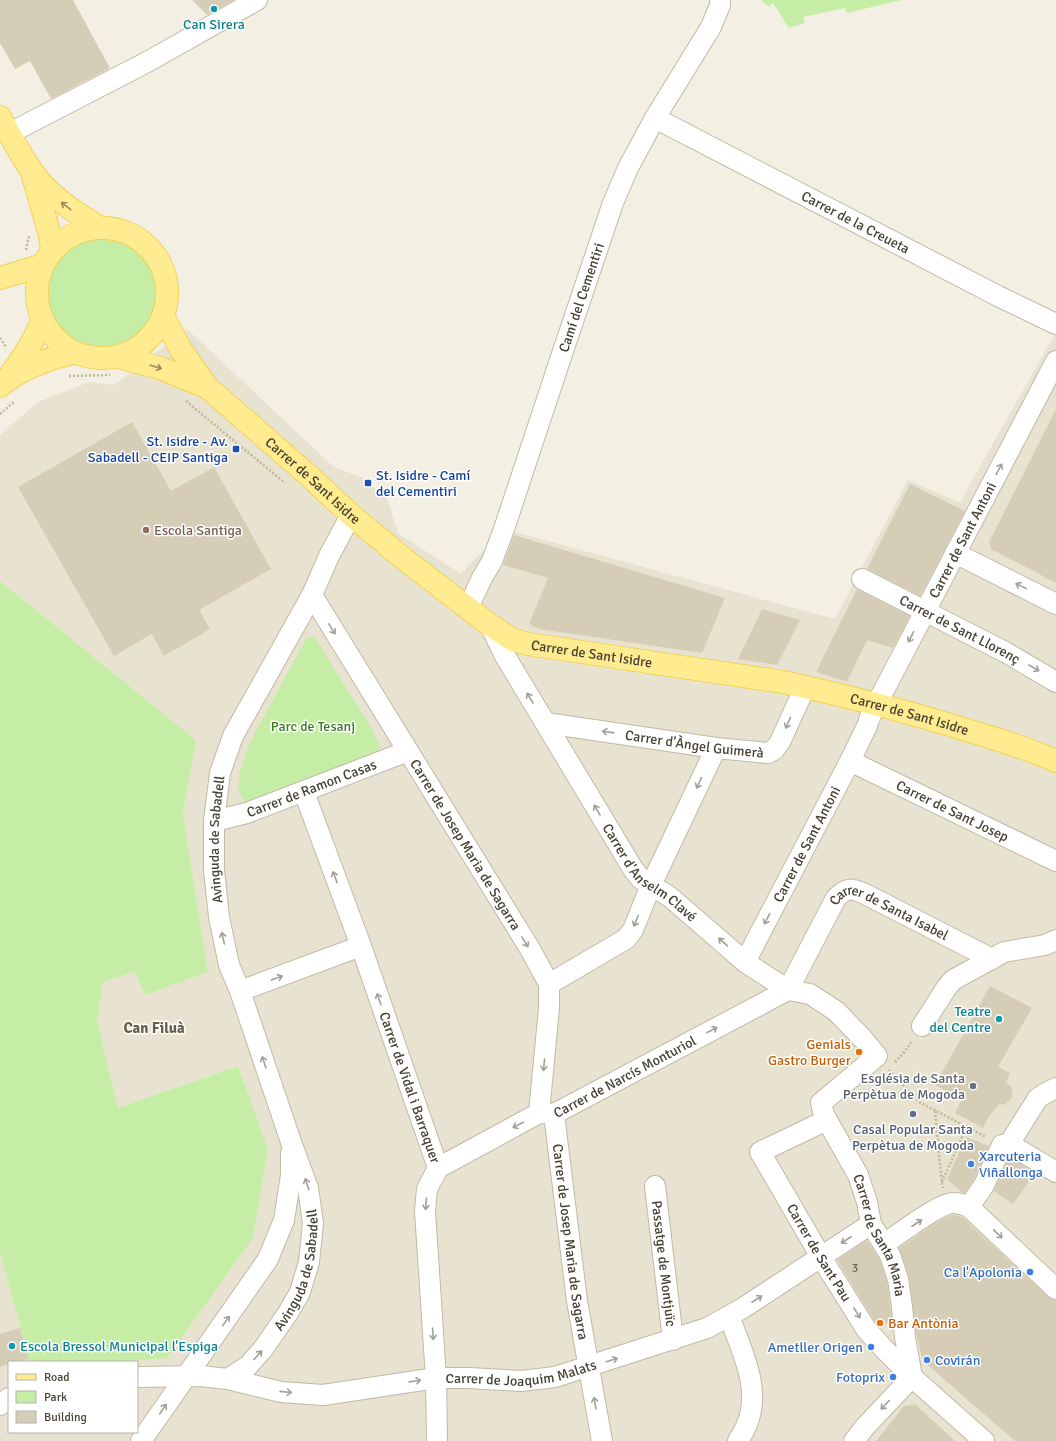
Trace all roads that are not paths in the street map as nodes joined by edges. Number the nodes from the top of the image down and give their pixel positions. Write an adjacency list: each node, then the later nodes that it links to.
1 (257, 0): 4 (street)
2 (720, 0): 3 (street, Camí del Cementiri)
3 (655, 118): 12 (street, Carrer de la Creueta); 23 (street, Camí del Cementiri)
4 (5, 125): 5 (main road)
5 (31, 171): 6 (main road, one-way to 5); 7 (main road)
6 (99, 227): 7 (main road); 11 (main road)
7 (47, 258): 8 (main road); 10 (main road)
8 (0, 278)
9 (0, 283): 10 (main road)
10 (40, 313): 13 (main road); 16 (main road)
11 (163, 316): 15 (main road); 17 (main road, Carrer de Sant Isidre)
12 (1056, 324)
13 (72, 353): 15 (main road); 16 (main road)
14 (1056, 361): 19 (street, Carrer de Sant Antoni, one-way to 14)
15 (114, 366): 17 (main road, Carrer de Sant Isidre, one-way to 17)
16 (4, 383)
17 (207, 386): 18 (main road, Carrer de Sant Isidre)
18 (351, 515): 21 (street, Avinguda de Sabadell); 23 (main road, Carrer de Sant Isidre)
19 (955, 553): 22 (street, one-way to 19); 24 (street, Carrer de Sant Antoni)
20 (862, 579): 24 (street, Carrer de Sant Llorenç)
21 (312, 595): 31 (street, Carrer de Josep Maria de Sagarra, one-way to 31); 35 (street, Avinguda de Sabadell)
22 (1056, 604)
23 (468, 608): 25 (main road, Carrer de Sant Isidre)
24 (925, 611): 26 (street, Carrer de Sant Llorenç, one-way to 26); 28 (street, Carrer de Sant Antoni, one-way to 28)
25 (490, 625): 27 (main road, Carrer de Sant Isidre); 29 (street, Carrer d'Anselm Clavé, one-way to 25)
26 (1056, 682)
27 (805, 687): 28 (main road, Carrer de Sant Isidre); 30 (street, Carrer d'Àngel Guimerà, one-way to 30)
28 (870, 717): 32 (street, Carrer de Sant Antoni); 33 (main road, Carrer de Sant Isidre)
29 (546, 723): 30 (street, Carrer d'Àngel Guimerà, one-way to 29); 37 (street, Carrer d'Anselm Clavé, one-way to 29)
30 (716, 748): 37 (street, one-way to 37)
31 (408, 751): 34 (street, Carrer de Ramon Casas); 42 (street, Carrer de Josep Maria de Sagarra, one-way to 42)
32 (850, 761): 36 (street, Carrer de Sant Josep); 41 (street, Carrer de Sant Antoni, one-way to 41)
33 (1056, 761)
34 (304, 792): 35 (street, Carrer de Ramon Casas); 39 (street, Carrer de Vidal i Barraquer, one-way to 34)
35 (214, 821): 44 (street, Avinguda de Sabadell, one-way to 35)
36 (1056, 861)
37 (651, 885): 41 (street, Carrer d'Anselm Clavé, one-way to 37); 42 (street, one-way to 42)
38 (1056, 940): 40 (street)
39 (361, 946): 44 (street, one-way to 39); 52 (street, Carrer de Vidal i Barraquer, one-way to 39)
40 (992, 959): 43 (street, Carrer de Santa Isabel); 45 (street)
41 (745, 962): 43 (street, Carrer d'Anselm Clavé)
42 (549, 984): 48 (street, Carrer de Josep Maria de Sagarra, one-way to 48)
43 (788, 990): 46 (street, Carrer d'Anselm Clavé); 48 (street, Carrer de Narcís Monturiol, one-way to 43)
44 (240, 991): 50 (street, Avinguda de Sabadell, one-way to 44)
45 (922, 1026)
46 (885, 1063): 49 (street, Carrer de Santa Maria)
47 (1056, 1088): 51 (street)
48 (547, 1114): 52 (street, Carrer de Narcís Monturiol, one-way to 52); 64 (street, Carrer de Josep Maria de Sagarra)
49 (827, 1120): 56 (street, Carrer de Santa Maria); 58 (street, Carrer de Sant Pau)
50 (291, 1142): 65 (street, Avinguda de Sabadell, one-way to 50); 69 (street, Avinguda de Sabadell, one-way to 50)
51 (1009, 1144): 53 (street); 55 (street)
52 (438, 1168): 68 (street, Carrer de Vidal i Barraquer, one-way to 68)
53 (1056, 1172)
54 (655, 1186): 62 (street, Passatge de Montjuïc)
55 (969, 1207): 57 (street, one-way to 55); 59 (street, one-way to 59)
56 (871, 1224): 57 (street, Carrer de Santa Maria); 58 (street, Carrer de Joaquim Malats, one-way to 58)
57 (884, 1244): 61 (street, Carrer de Santa Maria)
58 (821, 1257): 60 (street, Carrer de Joaquim Malats, one-way to 58); 63 (street, Carrer de Sant Pau, one-way to 63)
59 (1056, 1289)
60 (729, 1316): 62 (street, Carrer de Joaquim Malats); 75 (street)
61 (905, 1337): 63 (street); 67 (street, Carrer de Santa Maria)
62 (673, 1340): 64 (street, Carrer de Joaquim Malats, one-way to 62)
63 (884, 1349): 67 (street, Carrer de Sant Pau)
64 (589, 1367): 68 (street, Carrer de Joaquim Malats); 74 (street, Carrer de Josep Maria de Sagarra, one-way to 64)
65 (188, 1376): 66 (street, Carrer de Joaquim Malats); 69 (street, Carrer de Joaquim Malats); 72 (street, Avinguda de Sabadell, one-way to 65)
66 (138, 1377)
67 (912, 1377): 76 (street, one-way to 76); 77 (street, Carrer de Sant Pau)
68 (436, 1378): 69 (street, Carrer de Joaquim Malats, one-way to 68); 73 (street, Carrer de Vidal i Barraquer)
69 (228, 1379)
70 (8, 1399): 71 (street)
71 (0, 1405)
72 (141, 1441)
73 (437, 1441)
74 (602, 1441)
75 (738, 1441)
76 (854, 1441)
77 (984, 1441)

